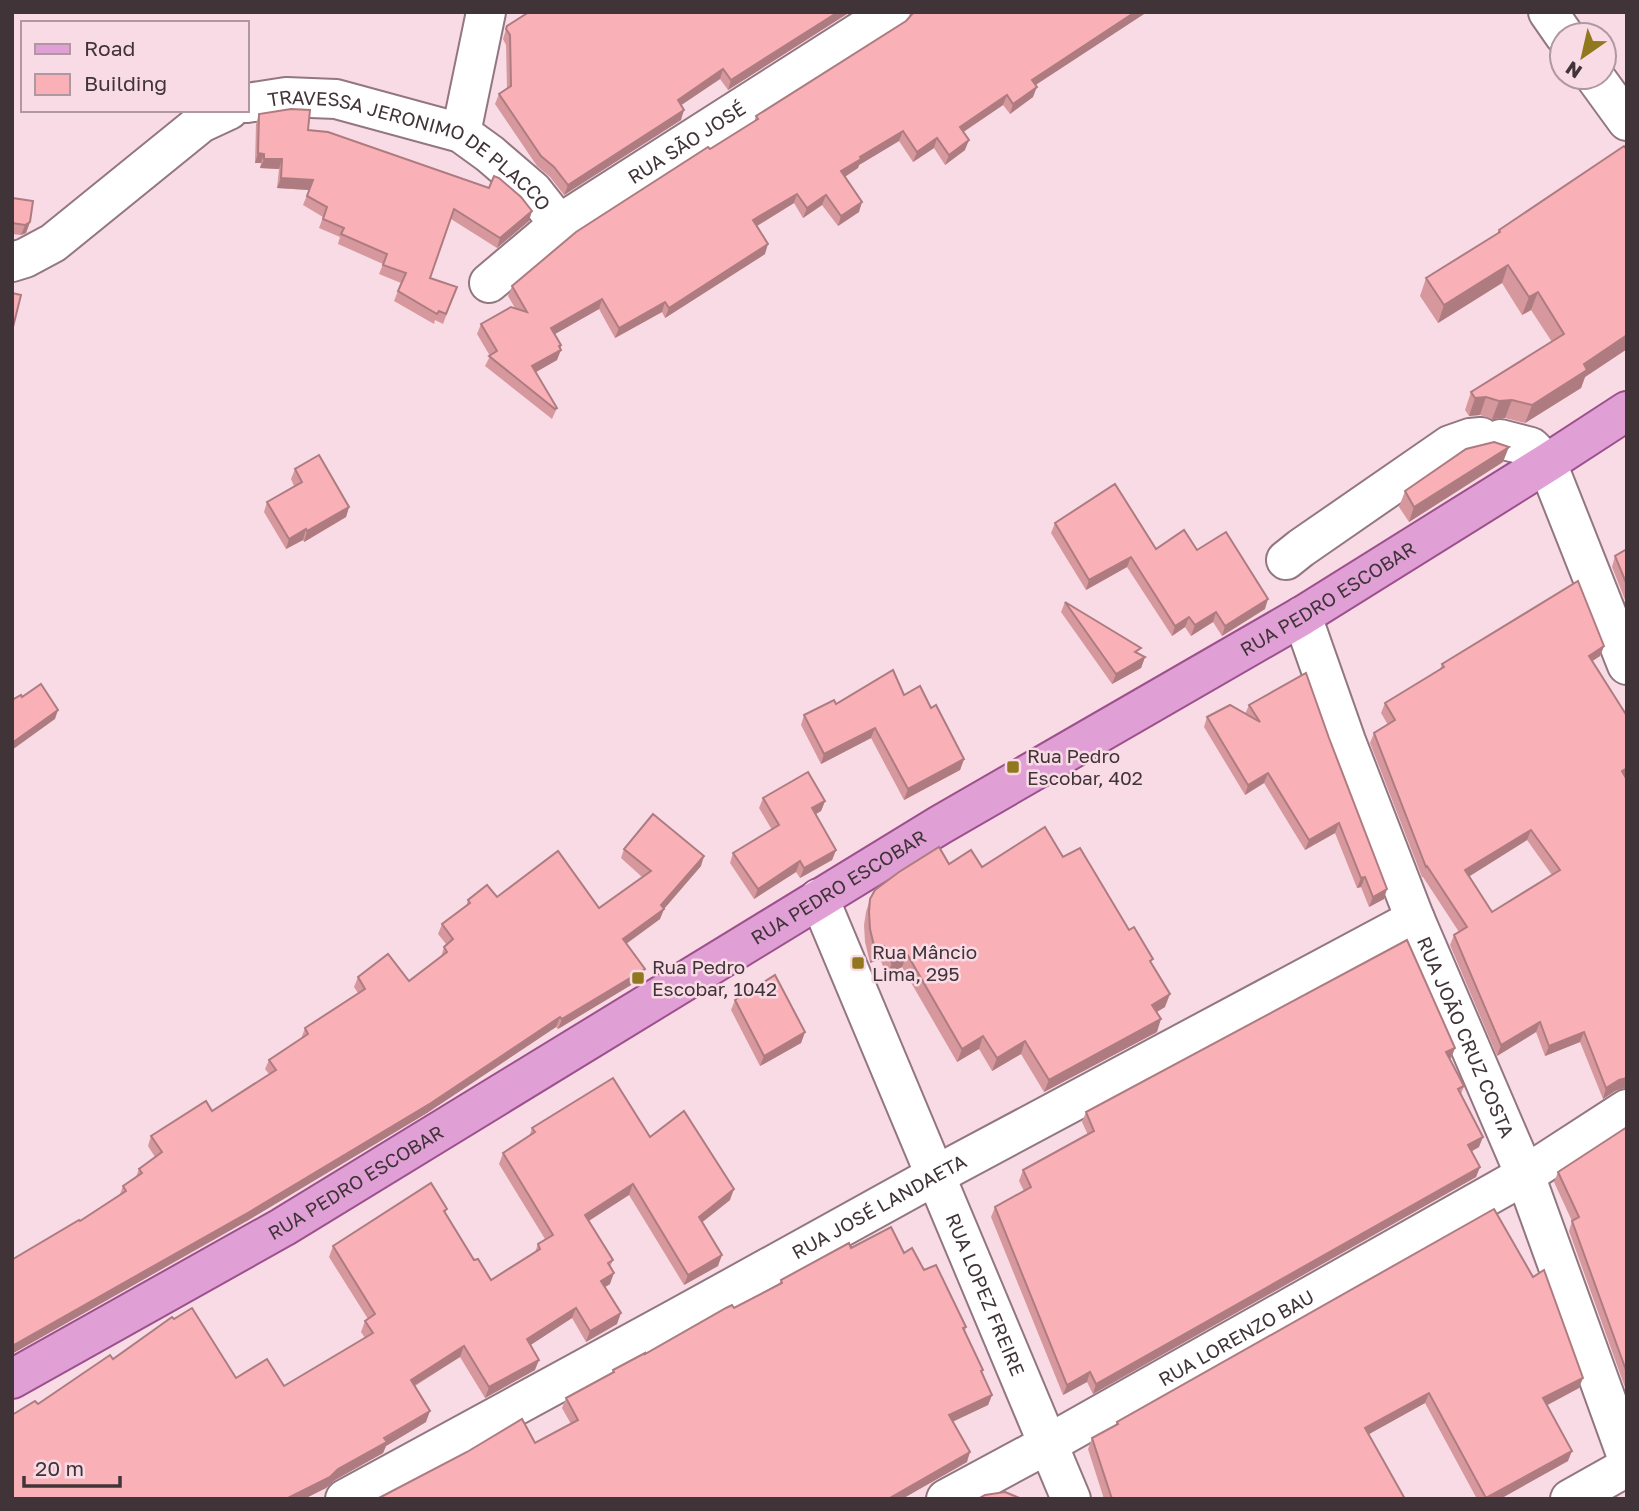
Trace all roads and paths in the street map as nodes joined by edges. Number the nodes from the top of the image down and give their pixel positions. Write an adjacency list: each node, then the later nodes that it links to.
1 (486, 12): 7 (street)
2 (891, 12): 8 (street, RUA SÃO JOSÉ)
3 (1605, 91): 6 (street)
4 (248, 103): 7 (street, TRAVESSA JERONIMO DE PLACCO)
5 (225, 112): 9 (street, TRAVESSA JERONIMO DE PLACCO)
6 (1626, 119)
7 (461, 133): 8 (street, TRAVESSA JERONIMO DE PLACCO)
8 (559, 224): 10 (street, RUA SÃO JOSÉ)
9 (12, 262)
10 (489, 282)
11 (1627, 411): 12 (main road, RUA PEDRO ESCOBAR)
12 (1547, 463): 13 (street); 14 (main road, RUA PEDRO ESCOBAR); 15 (street)
13 (1286, 561)
14 (1302, 616): 16 (main road, RUA PEDRO ESCOBAR); 17 (street, RUA JOÃO CRUZ COSTA)
15 (1627, 664)
16 (819, 898): 19 (street, RUA LOPEZ FREIRE); 21 (main road, RUA PEDRO ESCOBAR)
17 (1415, 919): 19 (street, RUA JOSÉ LANDAETA); 20 (street, RUA JOÃO CRUZ COSTA)
18 (1627, 1109): 20 (street, RUA LORENZO BAU)
19 (936, 1175): 22 (street, RUA LOPEZ FREIRE); 25 (street, RUA JOSÉ LANDAETA)
20 (1525, 1175): 22 (street, RUA LORENZO BAU); 23 (street, RUA JOÃO CRUZ COSTA)
21 (12, 1379)
22 (1048, 1444): 26 (street, RUA LORENZO BAU); 27 (street, RUA LOPEZ FREIRE)
23 (1627, 1457)
24 (1627, 1467): 28 (street)
25 (345, 1499)
26 (946, 1499)
27 (1071, 1499)
28 (1570, 1499)

